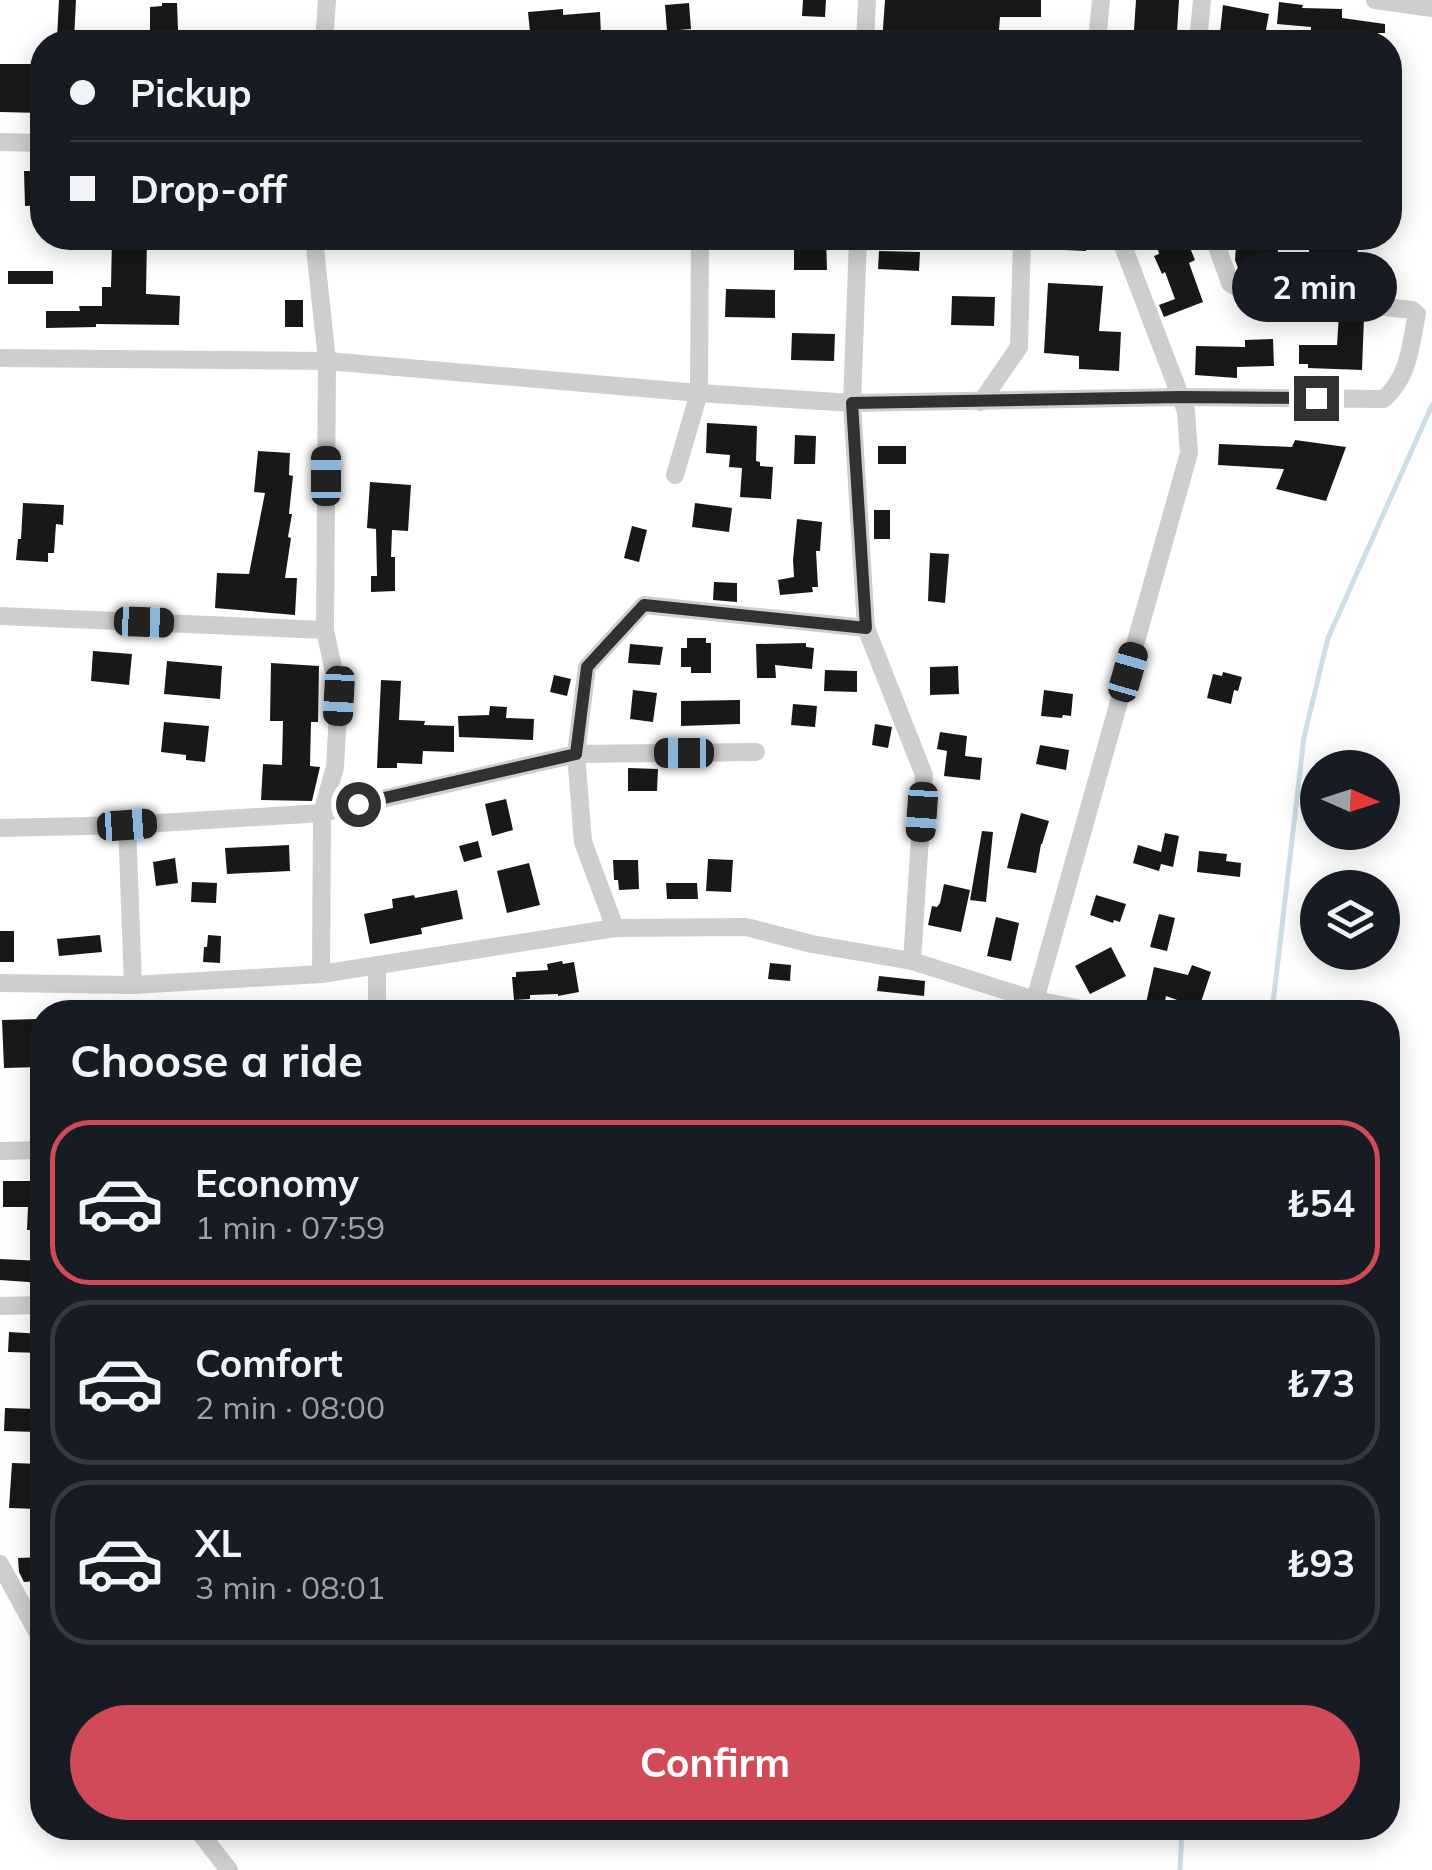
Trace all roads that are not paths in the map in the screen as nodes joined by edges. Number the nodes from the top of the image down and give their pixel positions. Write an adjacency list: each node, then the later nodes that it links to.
1 (328, 0): 7 (street)
2 (867, 0): 8 (street)
3 (1101, 0): 9 (street)
4 (1202, 0): 10 (street)
5 (1376, 0): 6 (street)
6 (1432, 8)
7 (325, 30)
8 (866, 30)
9 (1098, 30)
10 (1199, 30)
11 (0, 142): 12 (street)
12 (30, 143)
13 (315, 250): 20 (street)
14 (700, 250): 21 (street)
15 (858, 250): 24 (street)
16 (1022, 250): 23 (street)
17 (1125, 250): 22 (street)
18 (1218, 250): 22 (street)
19 (0, 358): 20 (street)
20 (327, 361): 21 (street); 28 (street)
21 (699, 393): 24 (street); 25 (street)
22 (1180, 397): 23 (street); 41 (street)
23 (982, 402): 24 (street)
24 (852, 403): 27 (street)
25 (675, 475)
26 (0, 616): 28 (street)
27 (866, 628): 30 (street); 35 (street)
28 (325, 630): 31 (street)
29 (756, 752): 30 (street)
30 (576, 754): 31 (street); 34 (street)
31 (322, 812): 32 (street); 37 (street)
32 (127, 825): 33 (street); 39 (street)
33 (0, 828)
34 (615, 928): 35 (street); 36 (street)
35 (912, 961): 41 (street)
36 (377, 966): 37 (street); 40 (street)
37 (320, 974): 39 (street)
38 (0, 983): 39 (street)
39 (132, 986)
40 (377, 1000)
41 (1036, 1000)
42 (30, 1150): 43 (street)
43 (0, 1151)
44 (30, 1305): 45 (street)
45 (0, 1306)
46 (0, 1564): 47 (street)
47 (30, 1620)
48 (206, 1840): 49 (street)
49 (230, 1870)

